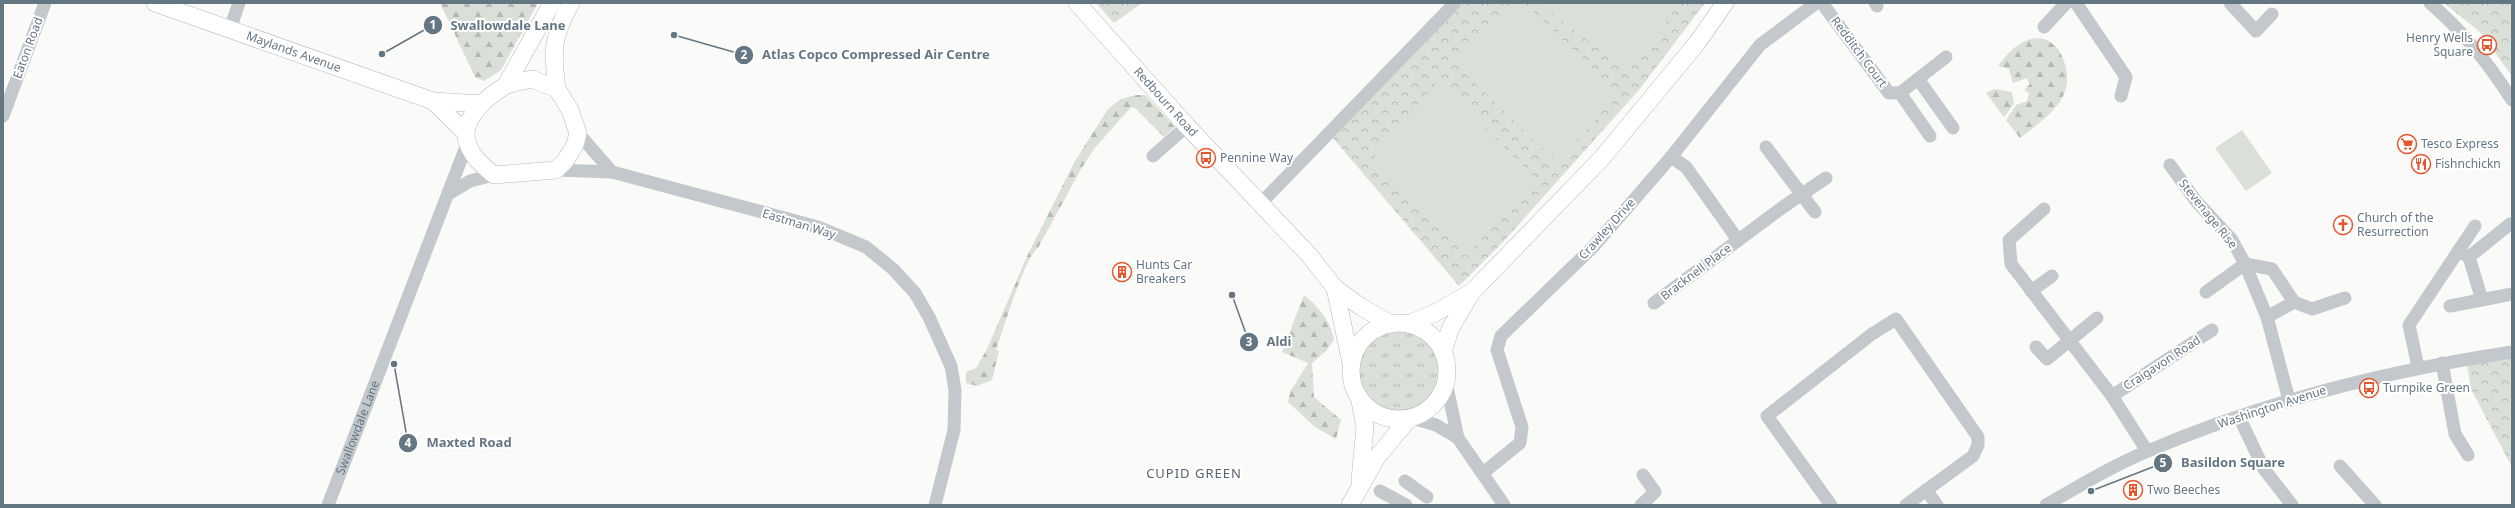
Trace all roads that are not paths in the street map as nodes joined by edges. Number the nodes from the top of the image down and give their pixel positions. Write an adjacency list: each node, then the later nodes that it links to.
1 (45, 3): 27 (street, Eaton Road)
2 (155, 3): 17 (main road, Maylands Avenue)
3 (239, 3): 17 (street)
4 (552, 3): 20 (main road)
5 (571, 3): 21 (main road)
6 (1077, 3): 28 (main road, Redbourn Road)
7 (1455, 3): 43 (street)
8 (1816, 3): 35 (street, Crawley Drive)
9 (1822, 3): 22 (street, Redditch Court)
10 (2066, 3): 16 (street)
11 (2076, 3): 23 (street)
12 (2230, 3): 15 (street)
13 (2430, 3): 25 (street)
14 (1725, 4): 54 (main road)
15 (2272, 14)
16 (2044, 27)
17 (230, 29): 24 (main road, Maylands Avenue)
18 (1946, 57): 19 (street, Redditch Court)
19 (1918, 79): 22 (street, Redditch Court); 29 (street)
20 (506, 85): 21 (main road); 26 (main road)
21 (557, 89): 30 (main road)
22 (1900, 93): 31 (street, Redditch Court)
23 (2121, 96)
24 (432, 100): 26 (main road, Maylands Avenue); 32 (main road, Maylands Avenue)
25 (2512, 100)
26 (482, 104): 32 (main road)
27 (3, 116)
28 (1187, 126): 34 (street); 43 (main road, Redbourn Road)
29 (1953, 128)
30 (578, 133): 37 (main road); 38 (street)
31 (1930, 136)
32 (467, 138): 39 (main road); 41 (street, Swallowdale Lane)
33 (1766, 147): 42 (street)
34 (1153, 156)
35 (1672, 157): 48 (street, Bracknell Place); 83 (street, Crawley Drive)
36 (2170, 165): 50 (street, Stevenage Rise)
37 (556, 170): 38 (street, Eastman Way); 39 (main road)
38 (612, 172): 93 (street, Eastman Way)
39 (494, 175): 41 (street)
40 (1826, 178): 42 (street, Bracknell Place)
41 (450, 193): 92 (street, Swallowdale Lane)
42 (1802, 195): 45 (street); 48 (street, Bracknell Place)
43 (1261, 203): 52 (main road, Redbourn Road)
44 (2044, 209): 53 (street, Craigavon Road)
45 (1815, 212)
46 (2510, 224): 49 (street)
47 (2475, 226): 49 (street)
48 (1738, 240): 60 (street, Bracknell Place)
49 (2464, 254): 58 (street); 72 (street)
50 (2245, 264): 55 (street); 59 (street); 62 (street, Stevenage Rise)
51 (2052, 276): 53 (street)
52 (1335, 288): 64 (main road, Redbourn Road); 70 (main road, Redbourn Road)
53 (2031, 291): 66 (street, Craigavon Road)
54 (1472, 292): 64 (main road); 68 (main road)
55 (2206, 292)
56 (2512, 294): 58 (street)
57 (2345, 298): 59 (street)
58 (2482, 300): 61 (street)
59 (2294, 302): 62 (street)
60 (1654, 303)
61 (2450, 306)
62 (2267, 317): 75 (street, Stevenage Rise)
63 (2097, 318): 66 (street)
64 (1400, 324): 68 (main road); 70 (main road)
65 (2212, 330): 74 (street, Craigavon Road)
66 (2069, 342): 67 (street); 74 (street, Craigavon Road)
67 (2036, 347)
68 (1443, 352): 73 (main road)
69 (2512, 352): 71 (street, Washington Avenue)
70 (1351, 363): 76 (main road)
71 (2442, 363): 72 (street, Washington Avenue); 81 (street)
72 (2418, 366): 75 (street, Washington Avenue)
73 (1446, 382): 78 (main road); 79 (street)
74 (2112, 396): 80 (street, Craigavon Road)
75 (2289, 400): 77 (street, Washington Avenue)
76 (1360, 401): 78 (main road); 86 (main road)
77 (2239, 417): 80 (street, Washington Avenue); 101 (street)
78 (1411, 418): 79 (street); 86 (main road)
79 (1458, 438): 83 (street)
80 (2147, 451): 100 (street, Washington Avenue)
81 (2468, 455)
82 (2340, 466): 102 (street)
83 (1483, 473): 95 (street)
84 (1643, 475): 96 (street)
85 (1405, 481): 87 (street)
86 (1360, 484): 94 (main road)
87 (1416, 489): 90 (street); 91 (street)
88 (1926, 490): 97 (street); 98 (street); 99 (street)
89 (1380, 491): 91 (street)
90 (1427, 496)
91 (1405, 504)
92 (328, 505)
93 (935, 505)
94 (1350, 505)
95 (1504, 505)
96 (1641, 505)
97 (1831, 505)
98 (1906, 505)
99 (1937, 505)
100 (2046, 505)
101 (2292, 505)
102 (2375, 505)

